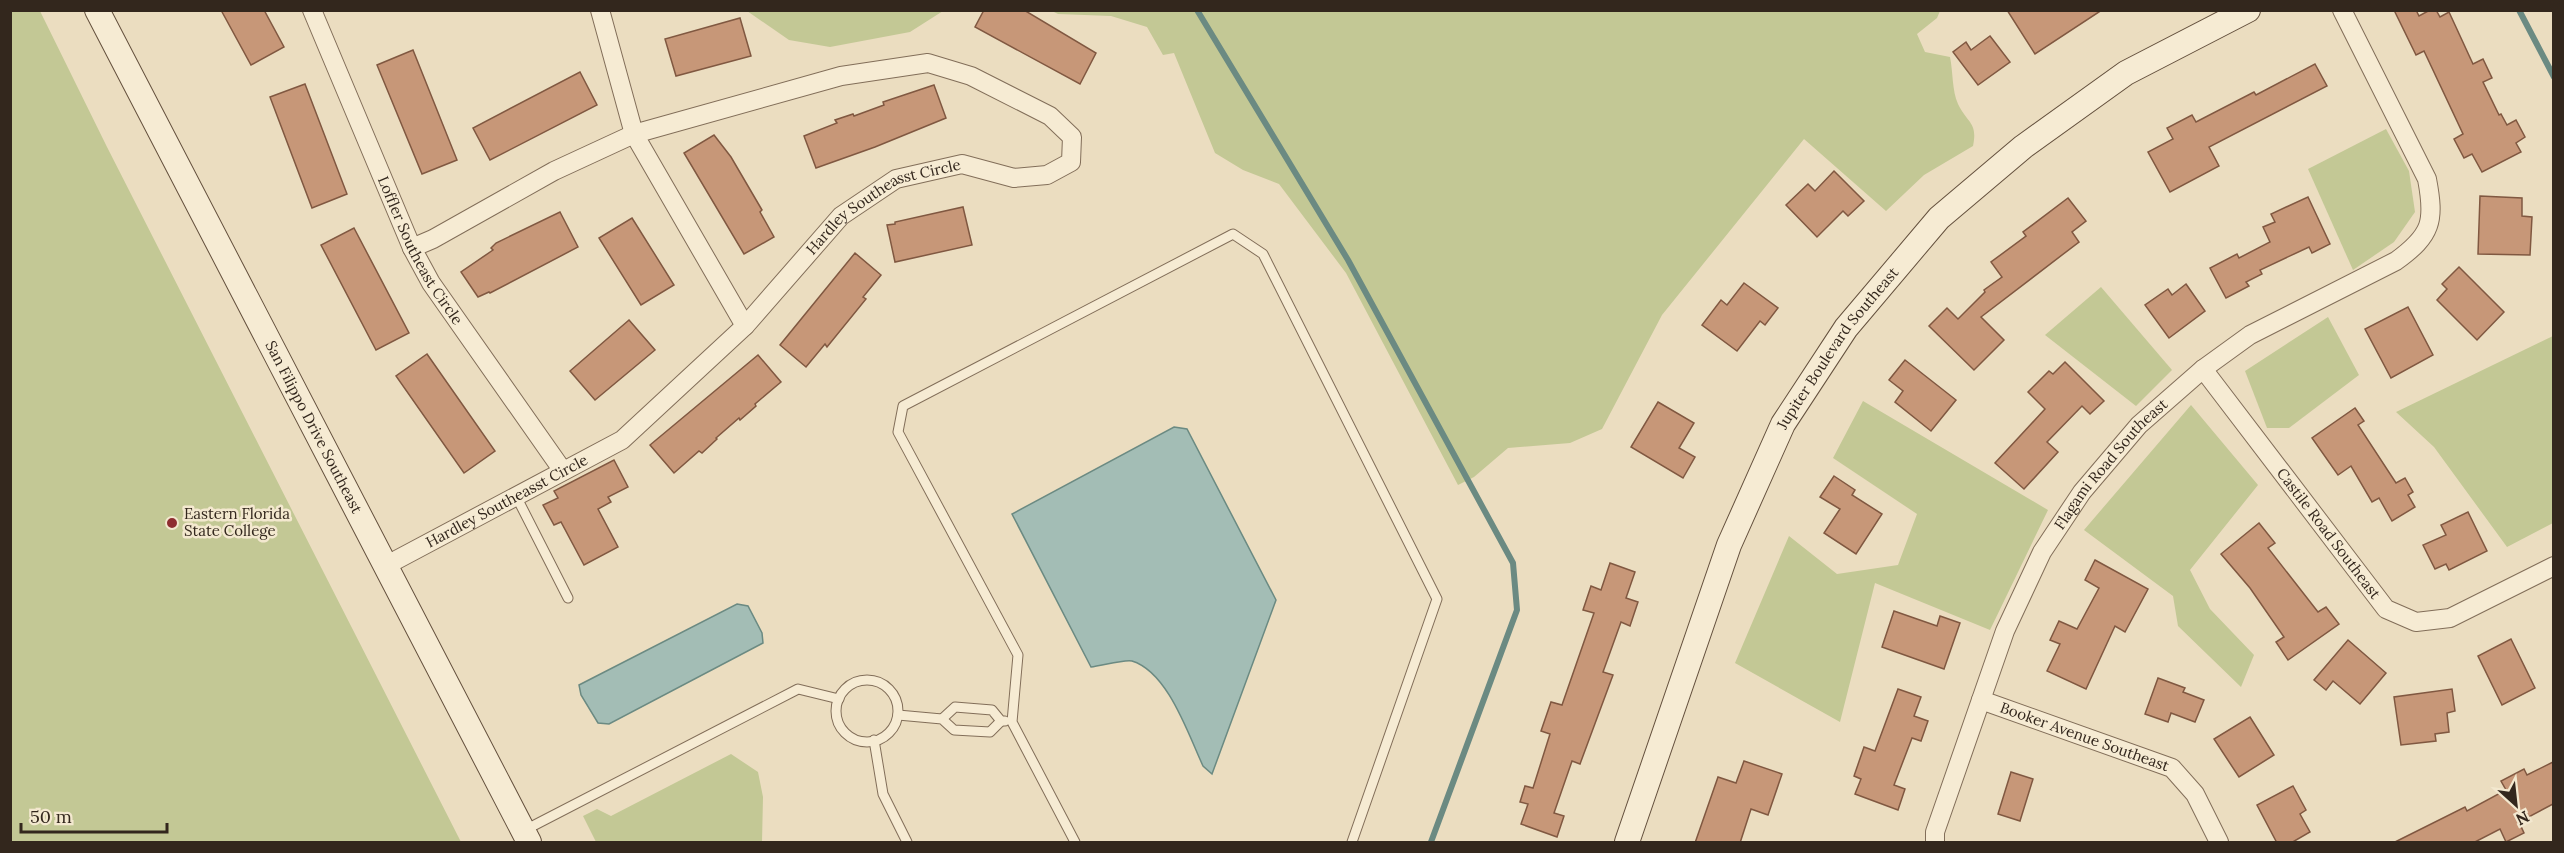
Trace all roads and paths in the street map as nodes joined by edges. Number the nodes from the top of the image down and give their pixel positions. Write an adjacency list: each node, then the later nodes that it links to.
1 (98, 10): 12 (street, San Filippo Drive Southeast)
2 (312, 10): 7 (street, Loffler Southeast Circle)
3 (600, 10): 6 (street)
4 (2248, 10): 26 (street, Jupiter Boulevard Southeast)
5 (2342, 10): 9 (street, Flagami Road Southeast)
6 (634, 134): 7 (street, Hardley Southeasst Circle); 8 (street); 8 (street, Hardley Southeasst Circle)
7 (412, 248): 10 (street, Loffler Southeast Circle)
8 (745, 326): 10 (street, Hardley Southeasst Circle)
9 (2203, 369): 13 (street, Castile Road Southeast); 16 (street, Flagami Road Southeast)
10 (563, 471): 11 (street, Hardley Southeasst Circle)
11 (516, 496): 12 (street, Hardley Southeasst Circle); 14 (lane)
12 (385, 566): 22 (street, San Filippo Drive Southeast)
13 (2553, 566)
14 (568, 598)
15 (839, 699): 17 (lane); 21 (lane); 22 (lane)
16 (1981, 700): 27 (street, Flagami Road Southeast); 28 (street, Booker Avenue Southeast)
17 (898, 715): 18 (lane); 21 (lane)
18 (942, 719): 19 (lane); 19 (lane)
19 (1001, 721): 20 (lane)
20 (1012, 722): 24 (lane); 25 (lane)
21 (874, 740): 23 (lane)
22 (526, 837)
23 (907, 843)
24 (1075, 843)
25 (1352, 843)
26 (1628, 843)
27 (1935, 843)
28 (2219, 843)

